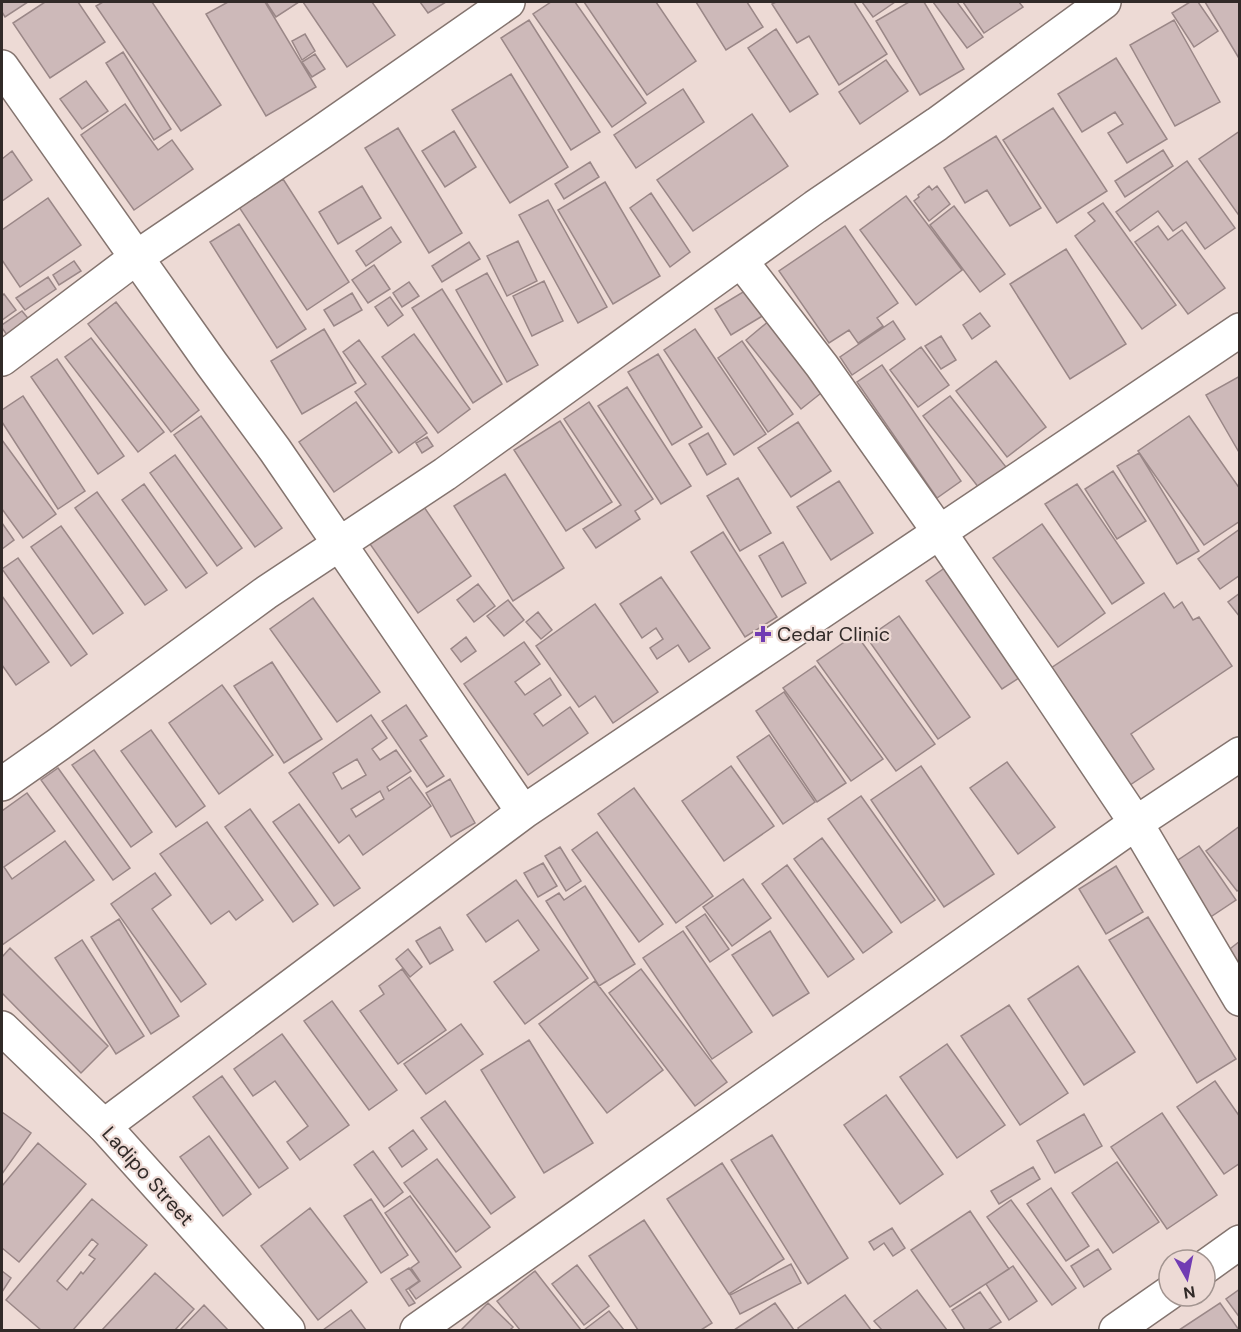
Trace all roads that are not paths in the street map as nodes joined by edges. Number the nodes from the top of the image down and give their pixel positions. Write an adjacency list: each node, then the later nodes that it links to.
1 (508, 2): 4 (street)
2 (1104, 2): 5 (street)
3 (2, 67): 4 (street)
4 (137, 257): 7 (street); 9 (street)
5 (741, 261): 8 (street); 9 (street)
6 (1239, 330): 8 (street)
7 (2, 359)
8 (940, 533): 12 (street); 13 (street)
9 (339, 544): 11 (street); 12 (street)
10 (1239, 754): 13 (street)
11 (2, 784)
12 (525, 812): 16 (street)
13 (1136, 824): 14 (street); 21 (street)
14 (1239, 999)
15 (4, 1036): 16 (street, Ladipo Street)
16 (104, 1126): 20 (street, Ladipo Street)
17 (1239, 1242): 18 (street)
18 (1217, 1258)
19 (1157, 1301): 22 (street)
20 (288, 1330)
21 (417, 1330)
22 (1116, 1330)

